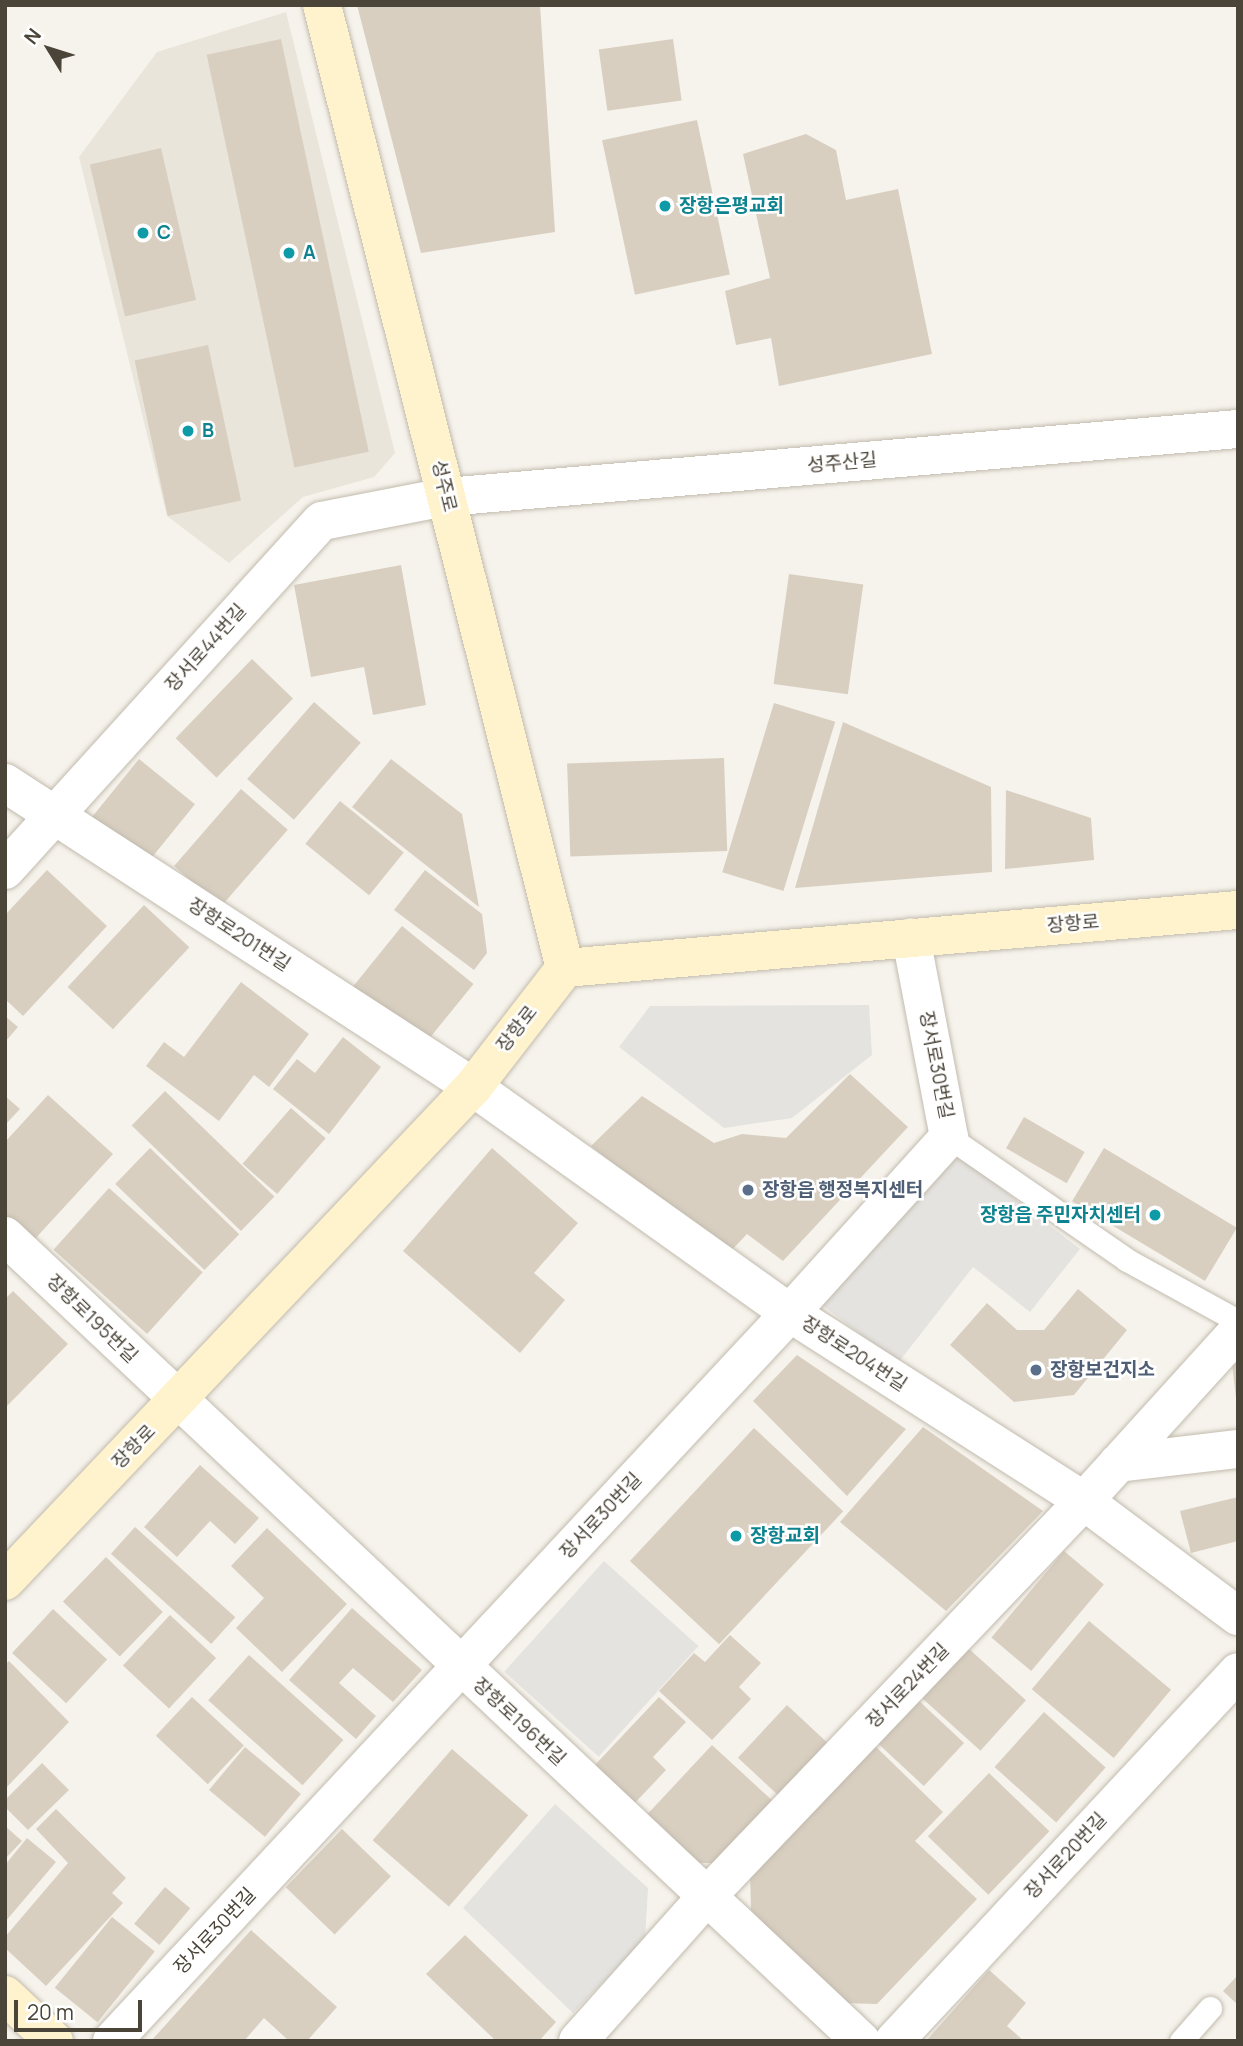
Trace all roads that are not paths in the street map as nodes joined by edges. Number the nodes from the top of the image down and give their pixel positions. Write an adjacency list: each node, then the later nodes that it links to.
1 (323, 5): 3 (street, 성주로)
2 (1238, 429): 3 (street, 성주산길)
3 (446, 497): 5 (street, 장서로44번길); 9 (street, 성주로)
4 (5, 783): 5 (street, 장항로201번길)
5 (54, 815): 6 (street, 장서로44번길); 10 (street, 장항로201번길)
6 (5, 870)
7 (1238, 910): 8 (street, 장항로)
8 (911, 938): 9 (street, 장항로); 11 (street, 장서로30번길)
9 (565, 968): 10 (street, 장항로)
10 (472, 1087): 13 (street, 장항로204번길); 16 (street, 장항로)
11 (949, 1137): 13 (street, 장서로30번길); 14 (lane)
12 (5, 1236): 16 (street, 장항로195번길)
13 (790, 1313): 19 (street, 장항로204번길); 22 (street, 장서로30번길)
14 (1238, 1321)
15 (1238, 1331): 18 (street, 장서로24번길)
16 (178, 1402): 20 (street, 장항로); 22 (street, 장항로196번길)
17 (1238, 1449): 18 (street)
18 (1118, 1463): 19 (street, 장서로24번길)
19 (1084, 1501): 21 (street, 장항로204번길); 24 (street, 장서로24번길)
20 (5, 1581)
21 (1238, 1616)
22 (461, 1667): 24 (street, 장항로196번길); 28 (street, 장서로30번길)
23 (1238, 1672): 31 (street, 장서로20번길)
24 (708, 1895): 29 (street, 장서로24번길); 30 (street, 장항로196번길)
25 (5, 1995): 27 (street)
26 (1210, 2008): 32 (lane)
27 (54, 2041)
28 (112, 2041)
29 (578, 2041)
30 (861, 2041)
31 (894, 2041)
32 (1181, 2041)

